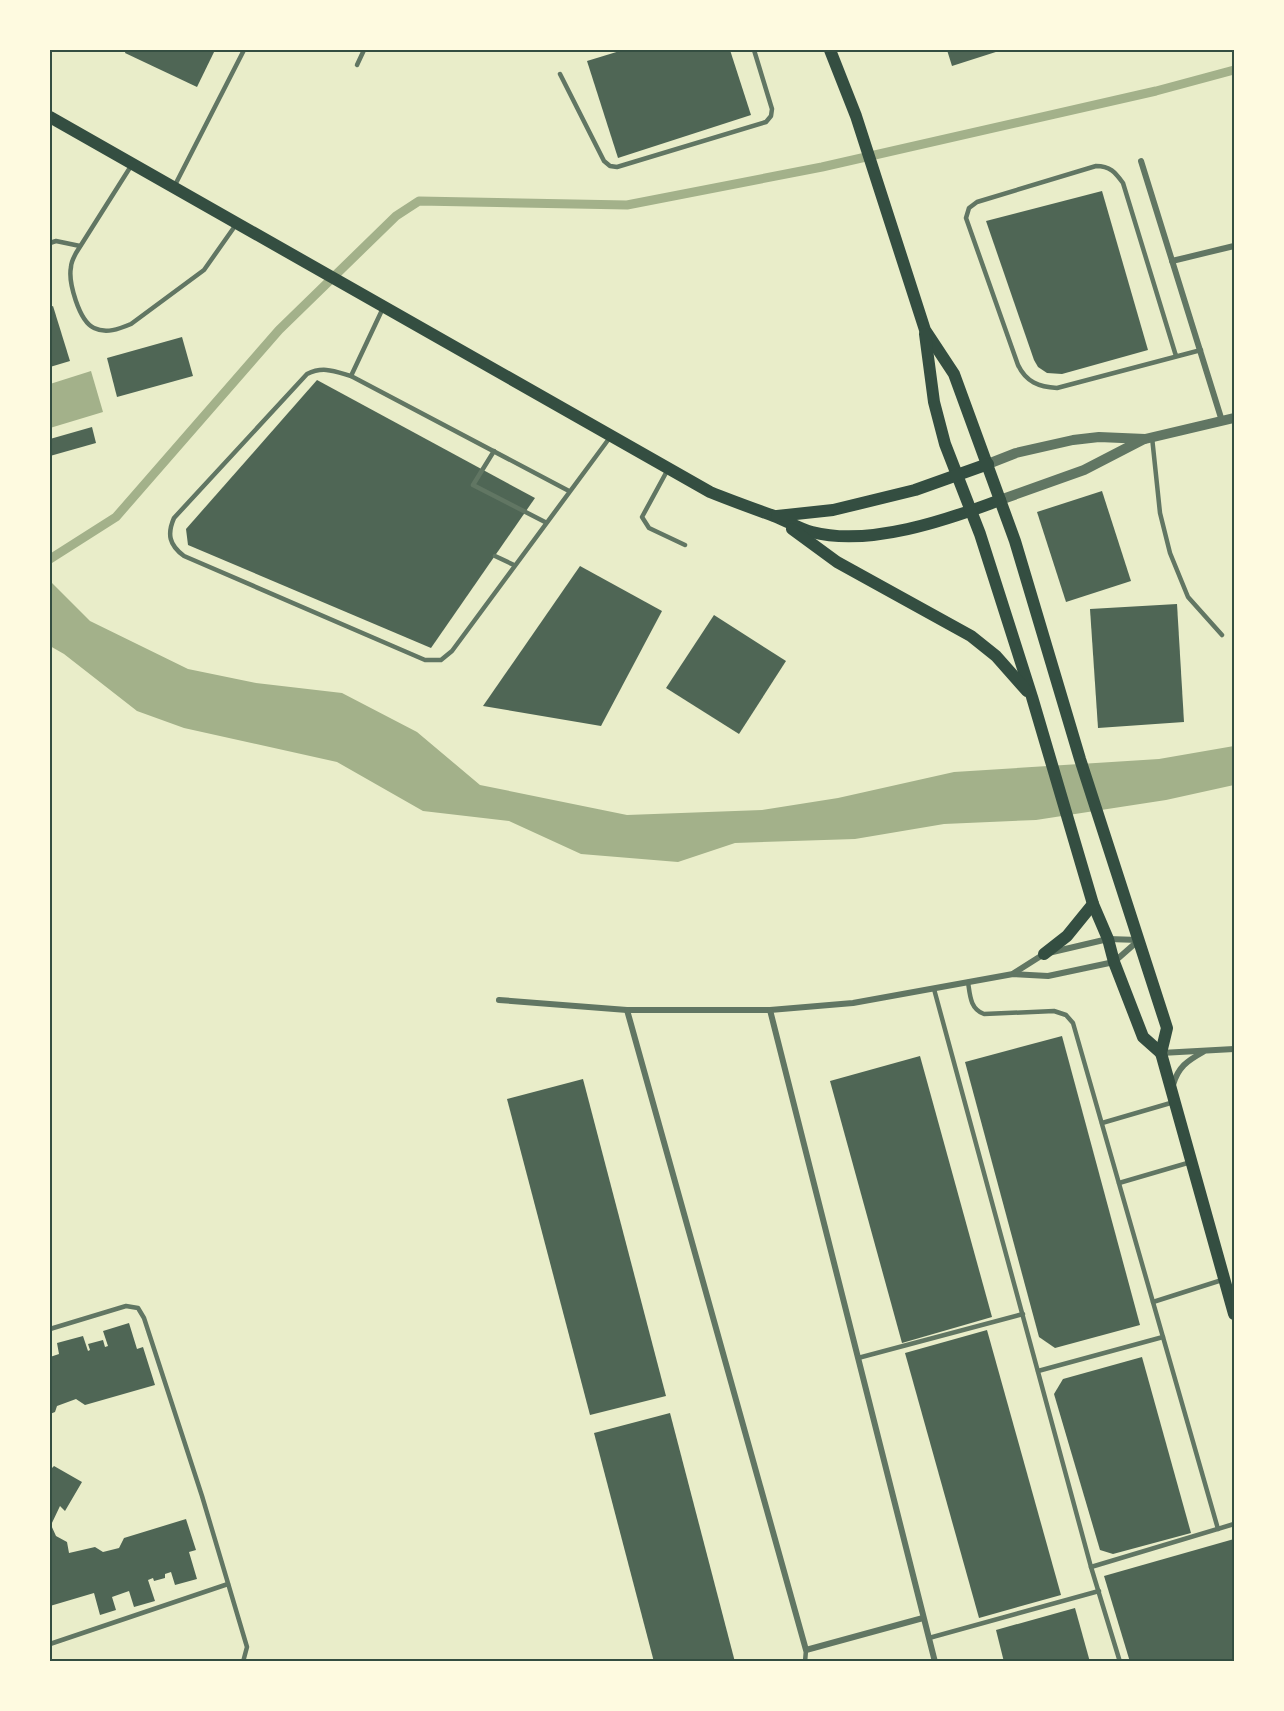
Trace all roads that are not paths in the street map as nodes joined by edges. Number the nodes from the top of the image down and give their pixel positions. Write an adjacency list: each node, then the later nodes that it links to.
1 (244, 50): 10 (lane)
2 (364, 50): 5 (lane)
3 (754, 50): 6 (lane)
4 (830, 50): 17 (main road)
5 (357, 65)
6 (560, 74)
7 (50, 117): 9 (main road)
8 (1141, 161): 15 (street)
9 (133, 164): 10 (main road); 13 (lane)
10 (174, 188): 11 (main road)
11 (237, 223): 13 (lane); 16 (main road)
12 (50, 243): 13 (lane)
13 (80, 246)
14 (1234, 246): 15 (street)
15 (1172, 261): 18 (street)
16 (379, 304): 20 (lane); 23 (main road)
17 (925, 330): 26 (main road); 28 (main road)
18 (1201, 350): 19 (lane); 22 (street)
19 (1176, 356): 19 (lane)
20 (351, 376): 25 (lane); 36 (lane)
21 (1234, 418): 22 (street)
22 (1222, 421): 24 (street)
23 (611, 436): 27 (main road); 29 (lane)
24 (1148, 438): 26 (street); 30 (street); 37 (lane)
25 (494, 451): 29 (lane); 33 (lane)
26 (988, 464): 28 (main road); 30 (main road)
27 (669, 468): 32 (main road); 34 (lane)
28 (957, 475): 31 (main road); 32 (main road)
29 (569, 490): 33 (lane)
30 (1000, 500): 31 (main road); 41 (main road)
31 (971, 511): 32 (main road); 38 (main road)
32 (774, 516): 38 (main road)
33 (545, 522): 36 (lane)
34 (685, 545)
35 (495, 556): 36 (lane)
36 (514, 565)
37 (1222, 634)
38 (1032, 697): 39 (main road)
39 (1093, 904): 40 (main road); 42 (main road)
40 (1108, 939): 41 (street); 42 (street); 43 (main road)
41 (1139, 940): 43 (street); 52 (main road)
42 (1044, 954): 44 (street)
43 (1114, 962): 44 (street); 52 (main road)
44 (1013, 974): 45 (street)
45 (968, 982): 46 (street); 54 (lane)
46 (934, 989): 49 (street); 59 (lane)
47 (499, 1000): 48 (street)
48 (627, 1010): 49 (street); 73 (street)
49 (770, 1010): 63 (street)
50 (1234, 1049): 51 (street)
51 (1206, 1050): 52 (street); 53 (street)
52 (1161, 1053): 53 (main road)
53 (1173, 1096): 54 (lane); 55 (main road)
54 (1102, 1123): 56 (lane)
55 (1191, 1162): 56 (lane); 57 (main road)
56 (1119, 1183): 58 (lane)
57 (1224, 1279): 58 (lane); 60 (main road)
58 (1153, 1302): 62 (lane)
59 (1023, 1314): 63 (lane); 64 (lane)
60 (1234, 1314)
61 (50, 1329): 68 (lane)
62 (1163, 1337): 64 (lane); 66 (lane)
63 (858, 1358): 70 (street)
64 (1038, 1371): 67 (lane)
65 (1234, 1524): 66 (lane)
66 (1218, 1528): 67 (lane)
67 (1091, 1567): 69 (lane)
68 (228, 1584): 72 (lane); 74 (lane)
69 (1099, 1592): 71 (lane); 77 (lane)
70 (924, 1618): 71 (street); 73 (street)
71 (929, 1638): 76 (street)
72 (50, 1644)
73 (806, 1650): 75 (lane)
74 (243, 1662)
75 (805, 1662)
76 (934, 1662)
77 (1120, 1662)

